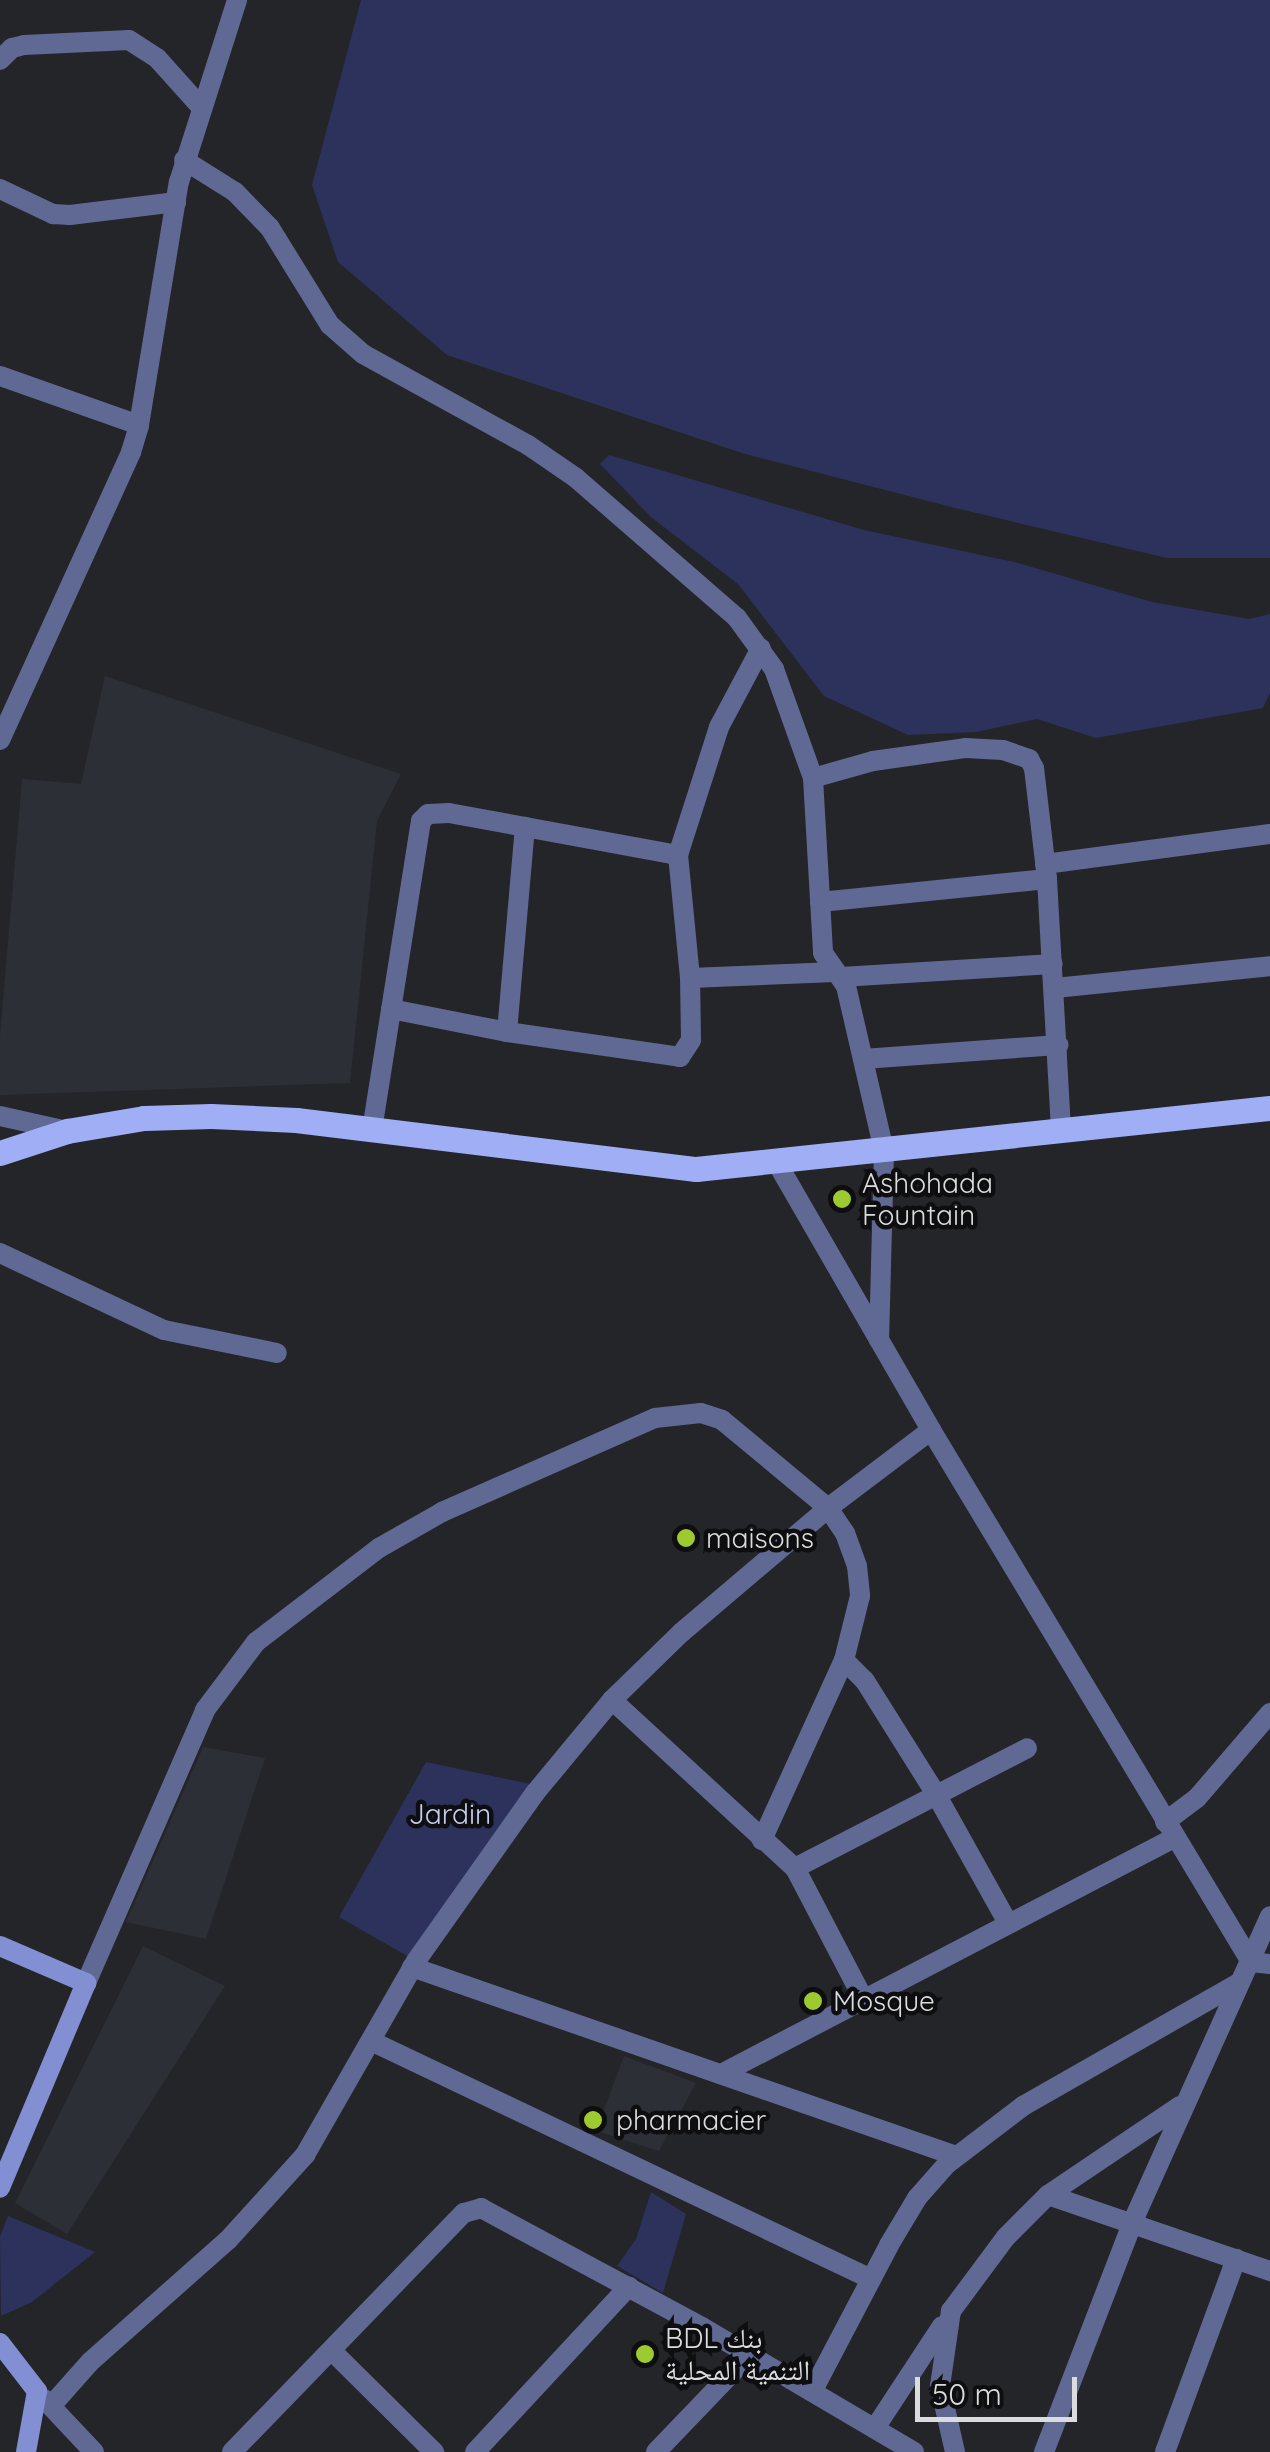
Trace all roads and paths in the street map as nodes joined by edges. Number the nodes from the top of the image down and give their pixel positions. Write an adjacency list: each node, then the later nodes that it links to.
1 (237, 0): 3 (street)
2 (0, 60): 3 (street)
3 (200, 106): 4 (street)
4 (184, 160): 6 (street); 9 (street)
5 (0, 189): 6 (street)
6 (176, 202): 8 (street)
7 (0, 376): 8 (street)
8 (139, 426): 10 (street)
9 (761, 648): 11 (street); 14 (street)
10 (0, 740)
11 (814, 778): 15 (street); 16 (street)
12 (525, 827): 14 (street); 22 (street); 23 (street)
13 (1270, 834): 15 (street)
14 (678, 856): 20 (street)
15 (1046, 872): 16 (street); 17 (street)
16 (820, 902): 19 (street)
17 (1053, 964): 19 (street); 21 (street)
18 (1270, 966): 21 (street)
19 (838, 974): 20 (street); 25 (street)
20 (690, 978): 23 (street)
21 (1055, 988): 24 (street)
22 (391, 1009): 23 (street); 28 (street)
23 (507, 1032)
24 (1059, 1045): 25 (street); 30 (street)
25 (863, 1060): 31 (street)
26 (1270, 1108): 30 (main road)
27 (0, 1116): 29 (street)
28 (372, 1130): 29 (main road); 33 (main road)
29 (67, 1131): 32 (main road)
30 (1060, 1132): 31 (main road)
31 (884, 1151): 33 (main road); 35 (street)
32 (0, 1153)
33 (777, 1163): 35 (street)
34 (0, 1253): 36 (street)
35 (879, 1340): 37 (street)
36 (277, 1353)
37 (930, 1430): 38 (street); 44 (street)
38 (828, 1508): 39 (street); 40 (street); 53 (street)
39 (844, 1660): 43 (street); 45 (street)
40 (612, 1700): 45 (street); 51 (street)
41 (1270, 1713): 44 (street)
42 (1027, 1748): 43 (street)
43 (937, 1796): 46 (street); 48 (street)
44 (1170, 1830): 48 (street); 50 (street)
45 (762, 1840): 46 (street)
46 (795, 1868): 54 (street)
47 (1270, 1916): 50 (street)
48 (1008, 1924): 54 (street)
49 (0, 1946): 53 (street)
50 (1260, 1963): 52 (street)
51 (412, 1967): 55 (street); 56 (street)
52 (1240, 1982): 57 (street); 59 (street)
53 (86, 1983): 58 (street)
54 (863, 1998): 56 (street)
55 (370, 2041): 65 (street); 72 (street)
56 (721, 2074): 59 (street)
57 (1182, 2105): 61 (street); 62 (street)
58 (7, 2153): 60 (street)
59 (956, 2156): 65 (street)
60 (0, 2188)
61 (1048, 2195): 62 (street); 67 (street)
62 (1133, 2220): 63 (street); 82 (street)
63 (1236, 2258): 64 (street); 83 (street)
64 (1270, 2271)
65 (871, 2278): 71 (street)
66 (629, 2286): 69 (street); 70 (street); 78 (street)
67 (951, 2312): 73 (street); 81 (street)
68 (2, 2346): 72 (street)
69 (332, 2351): 76 (street); 77 (street)
70 (750, 2354): 71 (street); 79 (street)
71 (813, 2390): 73 (street)
72 (44, 2399): 74 (street); 75 (street)
73 (875, 2428): 80 (street)
74 (26, 2452)
75 (94, 2452)
76 (232, 2452)
77 (434, 2452)
78 (475, 2452)
79 (656, 2452)
80 (914, 2452)
81 (955, 2452)
82 (1044, 2452)
83 (1165, 2452)

